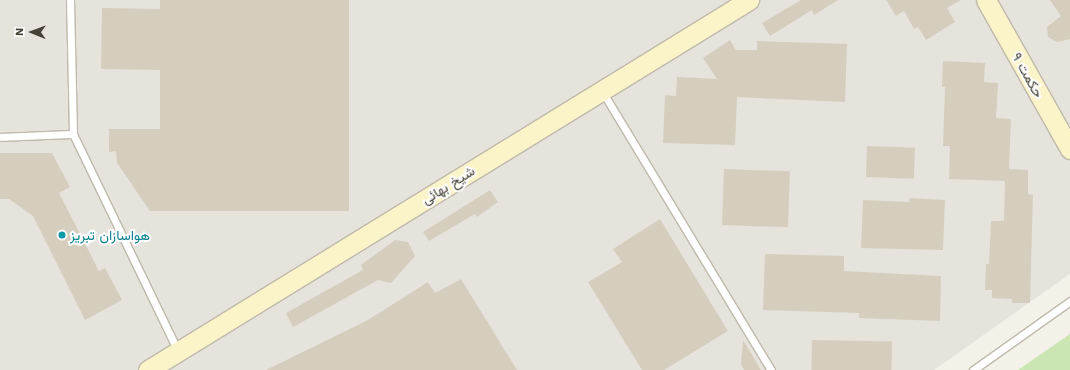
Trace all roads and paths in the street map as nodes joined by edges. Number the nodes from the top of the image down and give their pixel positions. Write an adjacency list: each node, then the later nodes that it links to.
1 (70, 0): 5 (lane)
2 (749, 0): 4 (street, شیخ بهائی)
3 (986, 0): 7 (street, حکمت ۹)
4 (601, 91): 9 (street, شیخ بهائی); 11 (lane)
5 (73, 134): 6 (lane); 9 (lane)
6 (0, 137)
7 (1070, 150)
8 (1070, 301): 12 (lane)
9 (178, 351): 10 (street, شیخ بهائی)
10 (148, 370)
11 (771, 370)
12 (973, 370)

